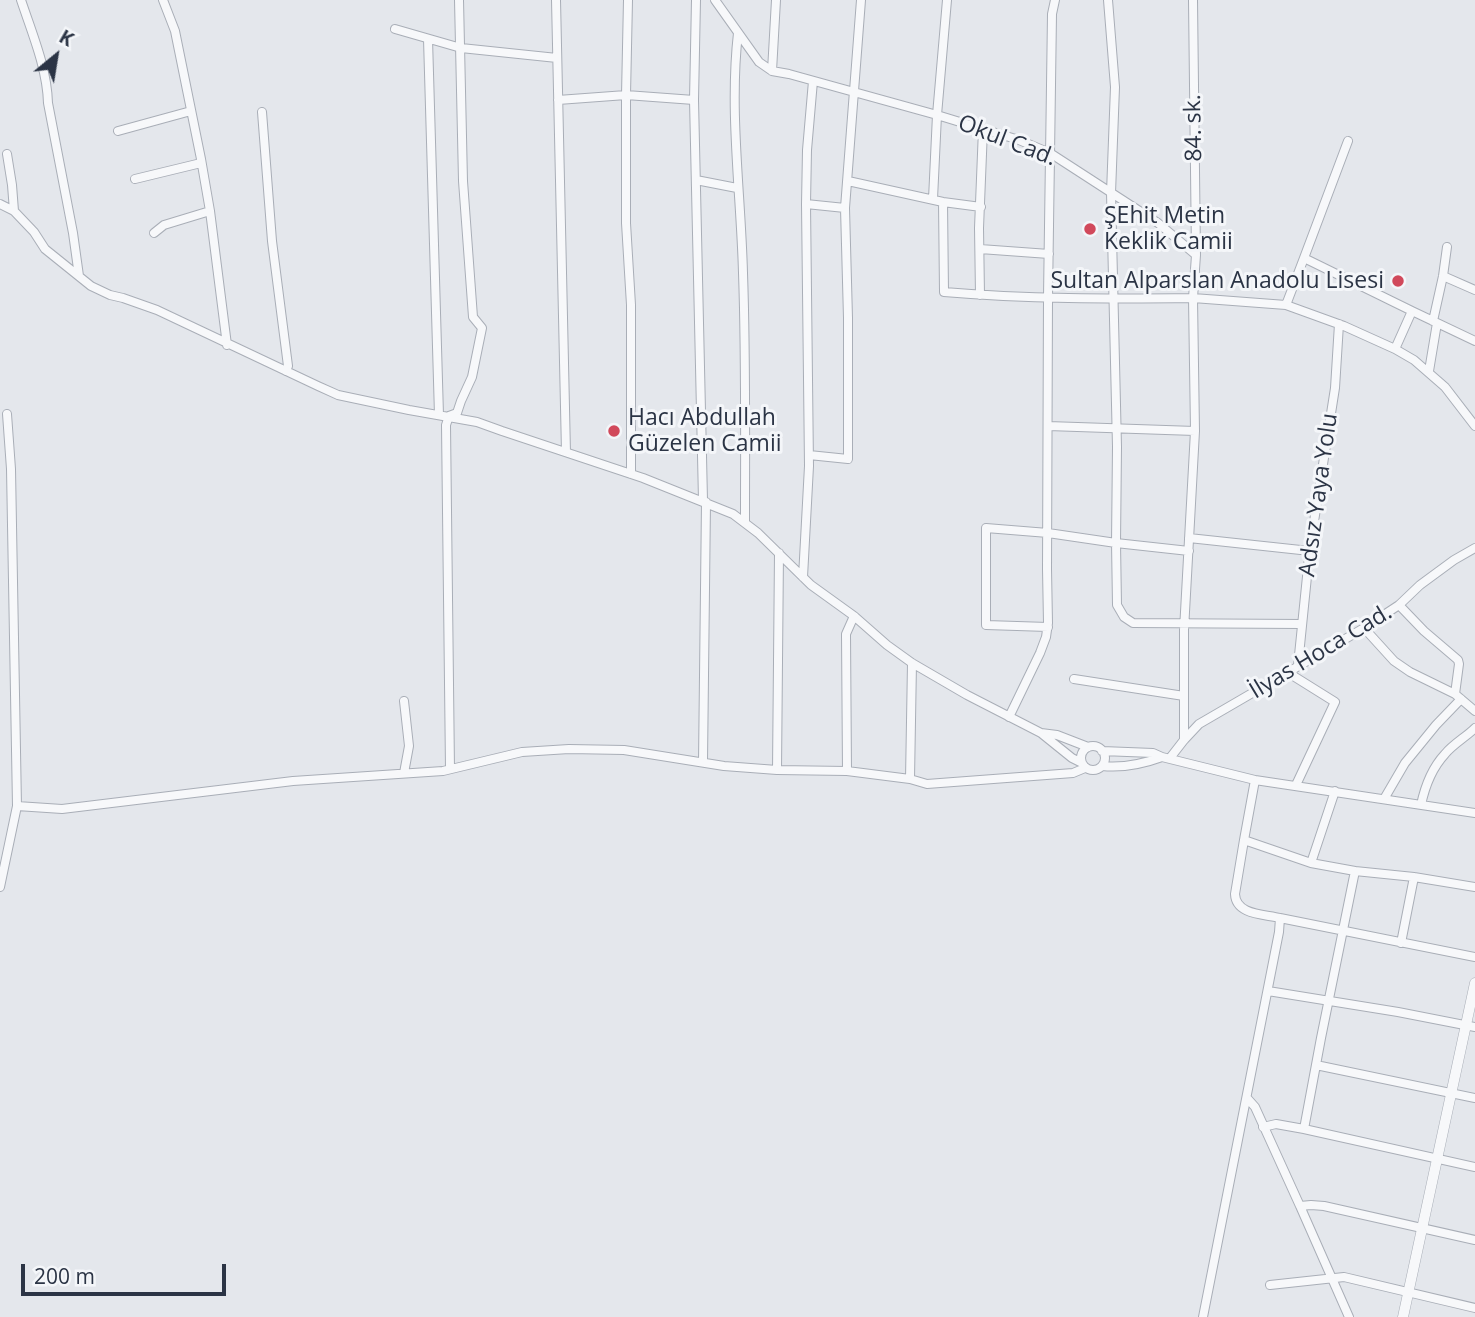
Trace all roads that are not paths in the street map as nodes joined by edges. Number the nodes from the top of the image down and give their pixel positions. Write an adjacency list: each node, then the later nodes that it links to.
1 (21, 0): 53 (street)
2 (163, 0): 25 (street)
3 (459, 0): 17 (street)
4 (556, 0): 18 (street)
5 (628, 0): 22 (street)
6 (696, 0): 24 (street)
7 (715, 0): 15 (street)
8 (776, 0): 19 (street)
9 (861, 0): 21 (street)
10 (947, 0): 27 (street)
11 (1055, 0): 31 (street)
12 (1108, 0): 38 (street)
13 (1193, 0): 51 (street, 84. sk.)
14 (396, 29): 16 (street)
15 (738, 33): 19 (street); 37 (street)
16 (428, 39): 17 (street); 70 (street)
17 (461, 48): 18 (street); 71 (street)
18 (558, 58): 23 (street)
19 (772, 71): 20 (street, Okul Cad.)
20 (813, 81): 21 (street, Okul Cad.); 42 (street)
21 (853, 92): 27 (street, Okul Cad.); 36 (street)
22 (626, 95): 23 (street); 24 (street); 78 (street)
23 (558, 100): 76 (street)
24 (694, 100): 35 (street)
25 (191, 111): 29 (street); 33 (street)
26 (262, 112): 67 (street)
27 (937, 115): 28 (street, Okul Cad.); 39 (street)
28 (983, 129): 31 (street, Okul Cad.); 43 (street)
29 (118, 131)
30 (1348, 141): 52 (street)
31 (1050, 153): 38 (street, Okul Cad.); 50 (street)
32 (7, 154): 45 (street)
33 (201, 163): 34 (street); 46 (street)
34 (135, 179)
35 (696, 180): 37 (street); 79 (street)
36 (848, 181): 39 (street); 44 (street)
37 (737, 188): 80 (street)
38 (1111, 193): 51 (street, Okul Cad.); 59 (street)
39 (933, 199): 40 (street)
40 (943, 202): 43 (street); 56 (street)
41 (0, 204): 45 (street)
42 (806, 204): 44 (street); 77 (street)
43 (981, 207): 49 (street)
44 (845, 208): 77 (street)
45 (14, 211): 53 (street)
46 (210, 211): 47 (street); 65 (street)
47 (154, 233)
48 (1447, 247): 54 (street)
49 (980, 249): 50 (street); 56 (street)
50 (1049, 254): 57 (street)
51 (1196, 255): 58 (street)
52 (1304, 258): 60 (street); 61 (street)
53 (79, 276): 65 (street)
54 (1443, 276): 55 (street); 62 (street)
55 (1475, 290)
56 (981, 295): 57 (street)
57 (1048, 297): 59 (street); 72 (street)
58 (1193, 298): 59 (street); 60 (street); 75 (street)
59 (1113, 299): 74 (street)
60 (1286, 305): 63 (street)
61 (1412, 311): 62 (street); 66 (street)
62 (1435, 322): 64 (street); 68 (street)
63 (1339, 324): 66 (street); 86 (street, Adsız Yaya Yolu)
64 (1475, 341)
65 (227, 345): 67 (street)
66 (1395, 349): 68 (street)
67 (286, 371): 70 (street)
68 (1429, 371): 73 (street)
69 (7, 414): 123 (street)
70 (439, 415): 71 (street)
71 (449, 416): 76 (street); 113 (street)
72 (1048, 426): 74 (street); 81 (street)
73 (1475, 426)
74 (1116, 429): 75 (street); 83 (street)
75 (1195, 430): 82 (street)
76 (566, 452): 78 (street)
77 (809, 455): 88 (street)
78 (631, 474): 79 (street)
79 (704, 501): 80 (street); 110 (street)
80 (745, 523): 87 (street)
81 (1048, 533): 83 (street); 93 (street); 93 (street)
82 (1189, 538): 85 (street); 86 (street)
83 (1116, 542): 85 (street); 91 (street)
84 (1475, 548): 89 (street, İlyas Hoca Cad.)
85 (1189, 551): 91 (street)
86 (1310, 551): 92 (street, Adsız Yaya Yolu)
87 (779, 553): 88 (street); 114 (street)
88 (803, 577): 90 (street)
89 (1399, 605): 94 (street, İlyas Hoca Cad.); 100 (street)
90 (854, 616): 95 (street); 115 (street)
91 (1185, 624): 92 (street); 99 (street)
92 (1302, 624): 96 (street, Adsız Yaya Yolu)
93 (1048, 627): 103 (street)
94 (1364, 628): 96 (street, İlyas Hoca Cad.); 100 (street)
95 (912, 663): 103 (street); 117 (street)
96 (1298, 665): 97 (street, İlyas Hoca Cad.)
97 (1287, 672): 106 (street, İlyas Hoca Cad.); 119 (street)
98 (1074, 679): 99 (street)
99 (1184, 696): 106 (street)
100 (1458, 697): 102 (street); 121 (street)
101 (404, 701): 116 (street)
102 (1475, 711)
103 (1009, 717): 105 (street)
104 (1475, 728): 122 (street)
105 (1041, 733): 107 (street); 111 (street)
106 (1184, 740): 109 (street, İlyas Hoca Cad.)
107 (1088, 747): 108 (street); 111 (street)
108 (1102, 751): 109 (street); 112 (street)
109 (1166, 758): 112 (street); 118 (street)
110 (703, 762): 113 (street); 114 (street)
111 (1084, 765): 112 (street); 117 (street)
112 (1102, 766)
113 (450, 769): 116 (street)
114 (777, 770): 115 (street)
115 (847, 771): 117 (street)
116 (404, 773): 123 (street)
117 (909, 779)
118 (1255, 780): 119 (street); 125 (street)
119 (1296, 785): 120 (street)
120 (1335, 791): 121 (street); 126 (street)
121 (1384, 799): 122 (street)
122 (1421, 804): 124 (street)
123 (17, 806): 129 (street)
124 (1475, 813)
125 (1244, 840): 126 (street); 131 (street)
126 (1311, 863): 127 (street)
127 (1355, 871): 128 (street); 132 (street)
128 (1414, 877): 130 (street); 133 (street)
129 (0, 887)
130 (1475, 887)
131 (1280, 918): 132 (street); 136 (street)
132 (1343, 930): 133 (street); 137 (street)
133 (1401, 943): 134 (street)
134 (1475, 957)
135 (1475, 983): 138 (street)
136 (1268, 991): 137 (street); 141 (street)
137 (1328, 1001): 138 (street); 139 (street)
138 (1470, 1026): 140 (street)
139 (1315, 1065): 140 (street); 144 (street)
140 (1451, 1093): 142 (street); 145 (street)
141 (1247, 1098): 143 (street); 154 (street)
142 (1475, 1098)
143 (1263, 1127): 144 (street); 147 (street)
144 (1304, 1129): 145 (street)
145 (1436, 1159): 146 (street); 148 (street)
146 (1475, 1167)
147 (1300, 1206): 148 (street); 150 (street)
148 (1421, 1228): 149 (street); 152 (street)
149 (1475, 1240)
150 (1331, 1278): 151 (street); 152 (street); 155 (street)
151 (1270, 1284)
152 (1408, 1293): 153 (street); 156 (street)
153 (1475, 1308)
154 (1203, 1317)
155 (1349, 1317)
156 (1403, 1317)

